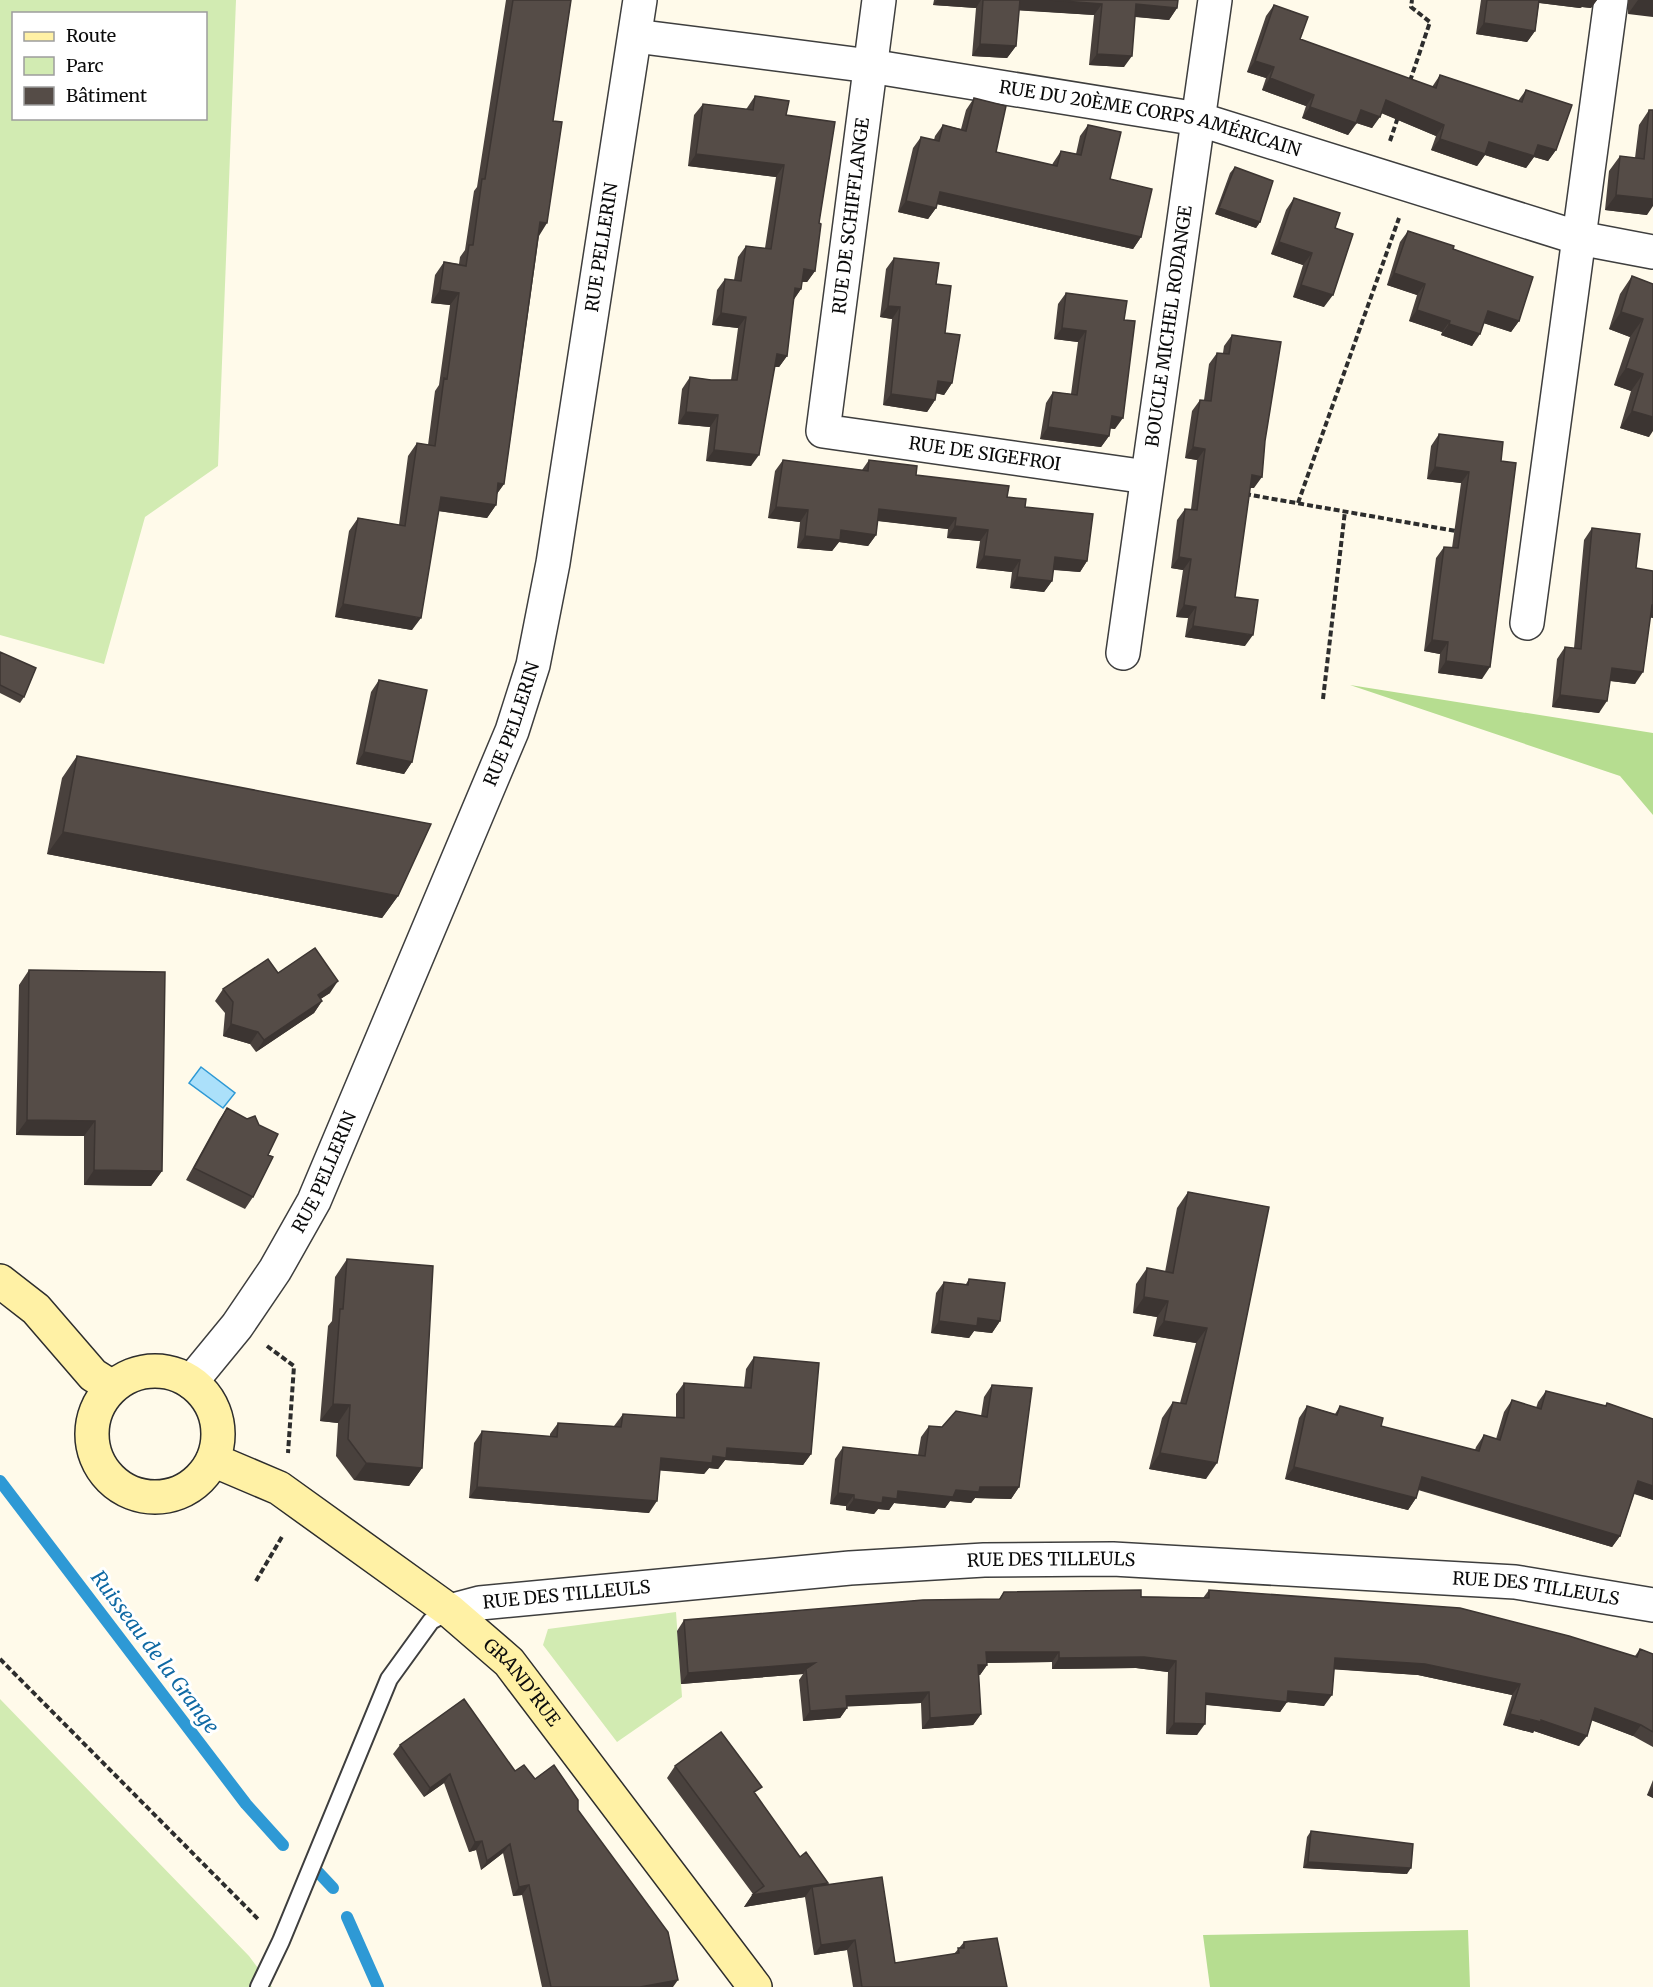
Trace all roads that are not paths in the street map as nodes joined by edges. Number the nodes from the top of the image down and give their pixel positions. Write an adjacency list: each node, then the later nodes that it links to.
1 (640, 0): 5 (street, RUE PELLERIN)
2 (879, 0): 6 (street, RUE DE SCHIFFLANGE)
3 (1215, 0): 7 (street, BOUCLE MICHEL RODANGE)
4 (1611, 0): 8 (street)
5 (635, 36): 6 (street, RUE DU 20ÈME CORPS AMÉRICAIN); 15 (street, RUE PELLERIN)
6 (870, 66): 7 (street, RUE DU 20ÈME CORPS AMÉRICAIN); 10 (street, RUE DE SCHIFFLANGE)
7 (1198, 118): 8 (street, RUE DU 20ÈME CORPS AMÉRICAIN); 11 (street, BOUCLE MICHEL RODANGE)
8 (1579, 238): 9 (street, RUE DU 20ÈME CORPS AMÉRICAIN); 12 (street)
9 (1653, 252)
10 (823, 431): 11 (street, RUE DE SIGEFROI)
11 (1147, 477): 13 (street, BOUCLE MICHEL RODANGE)
12 (1527, 623)
13 (1122, 653)
14 (0, 1281): 16 (street)
15 (191, 1382): 16 (street); 17 (street)
16 (112, 1386): 17 (street)
17 (213, 1460): 19 (street, GRAND'RUE)
18 (1653, 1605): 19 (street, RUE DES TILLEULS)
19 (450, 1611): 20 (lane); 21 (street, GRAND'RUE)
20 (260, 1987)
21 (755, 1987)

